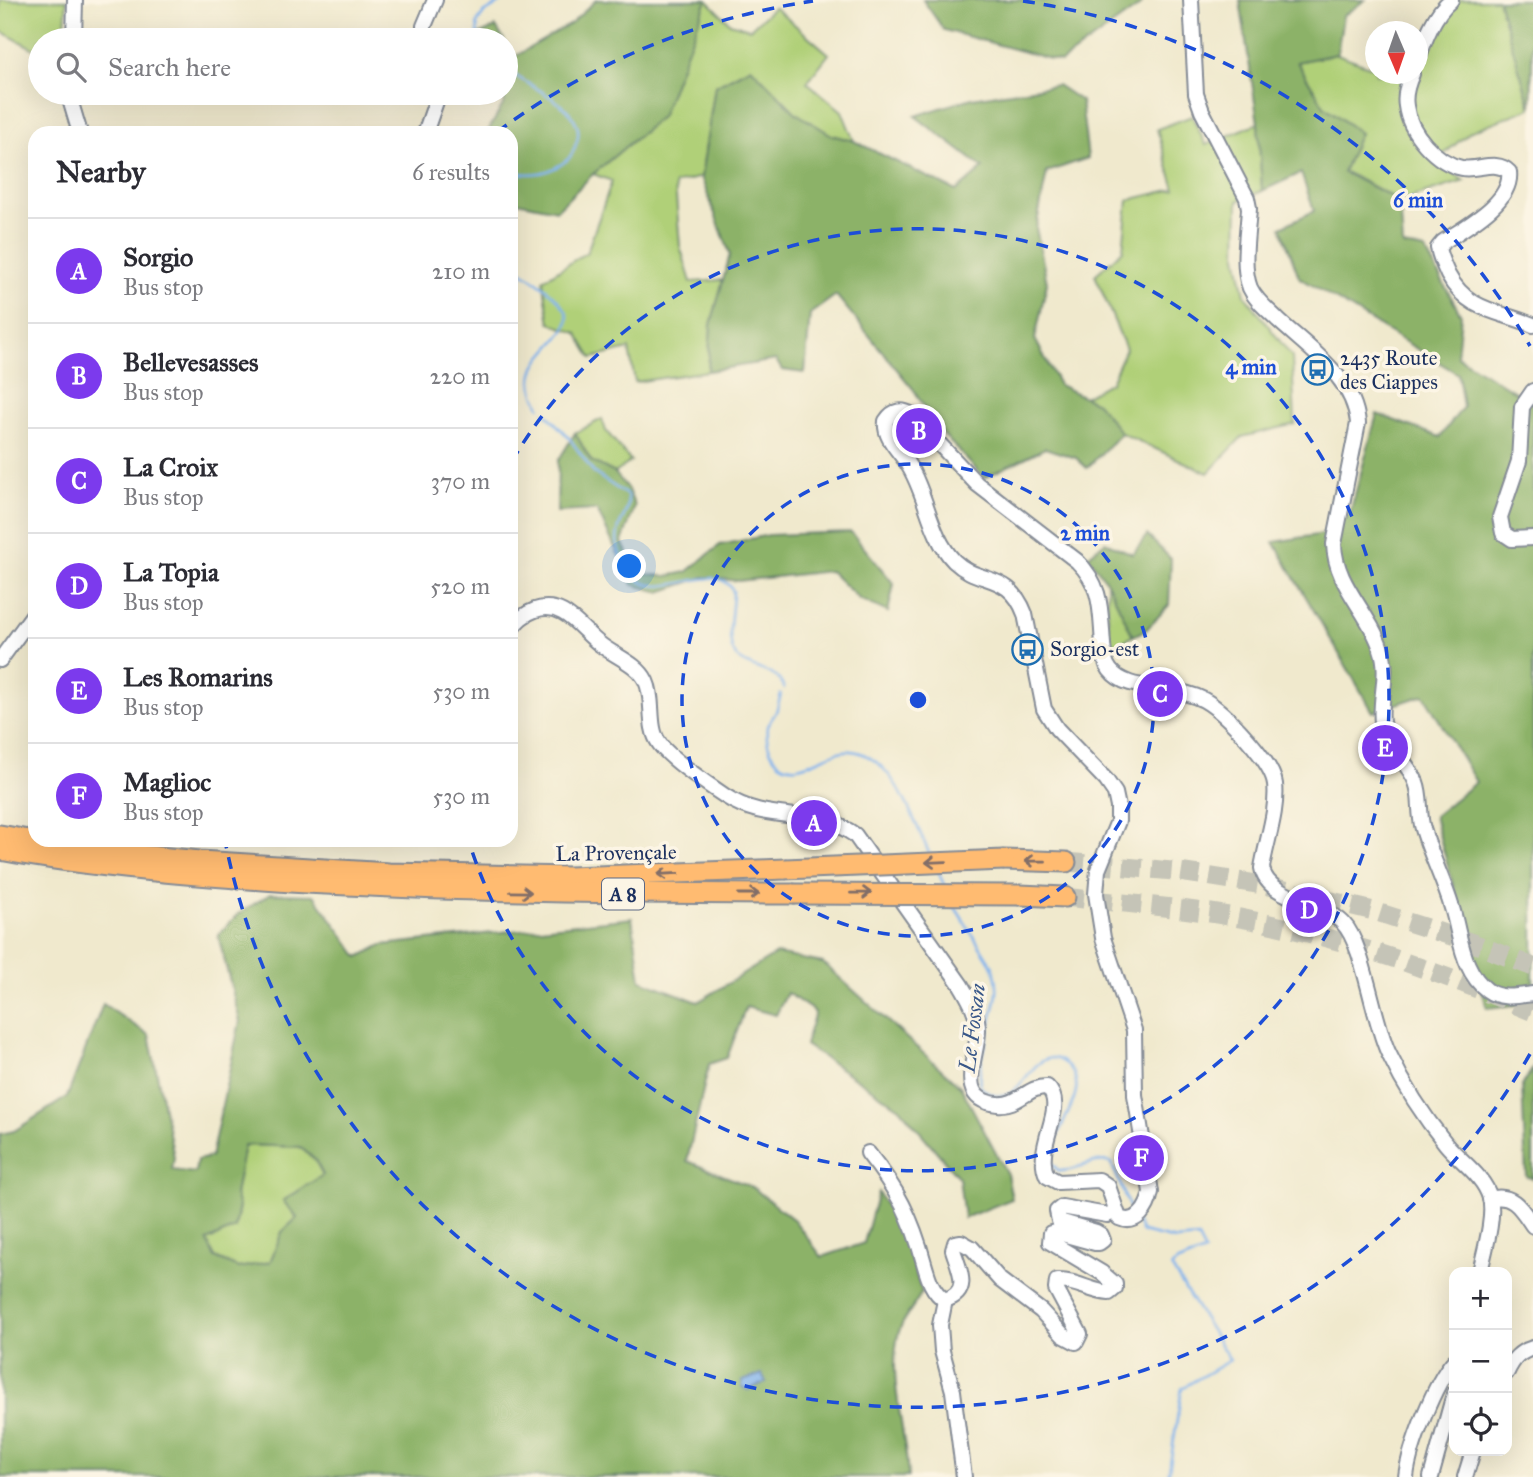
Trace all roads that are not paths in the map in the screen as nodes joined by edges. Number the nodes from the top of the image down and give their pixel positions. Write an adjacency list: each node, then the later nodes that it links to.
1 (75, 0): 5 (street)
2 (435, 0): 6 (street)
3 (1191, 0): 27 (street)
4 (1451, 0): 7 (street)
5 (74, 28)
6 (424, 28)
7 (1428, 33)
8 (1408, 84): 13 (street)
9 (72, 105): 11 (street)
10 (435, 105): 12 (street)
11 (78, 126)
12 (427, 126)
13 (1533, 325)
14 (1533, 391): 15 (street)
15 (1533, 538)
16 (518, 620): 30 (street)
17 (28, 622): 18 (street)
18 (0, 660)
19 (0, 835): 20 (highway, La Provençale / A 8)
20 (28, 840)
21 (69, 847): 24 (highway, La Provençale / A 8)
22 (0, 850): 24 (highway, La Provençale / A 8)
23 (1066, 862): 25 (highway, La Provençale / A 8, one-way to 25, bridge)
24 (254, 873): 25 (highway, La Provençale / A 8)
25 (453, 883): 26 (highway, La Provençale / A 8, one-way to 26, bridge)
26 (1065, 897)
27 (1533, 994)
28 (868, 1153): 33 (street)
29 (1490, 1199): 30 (street); 31 (street); 32 (street)
30 (1115, 1212): 33 (street)
31 (1533, 1226)
32 (1481, 1267)
33 (945, 1300): 39 (street)
34 (1533, 1348): 35 (street)
35 (1512, 1361)
36 (1449, 1369): 40 (street)
37 (1449, 1412): 41 (street)
38 (1471, 1456): 42 (street)
39 (964, 1477)
40 (1406, 1477)
41 (1431, 1477)
42 (1465, 1477)

